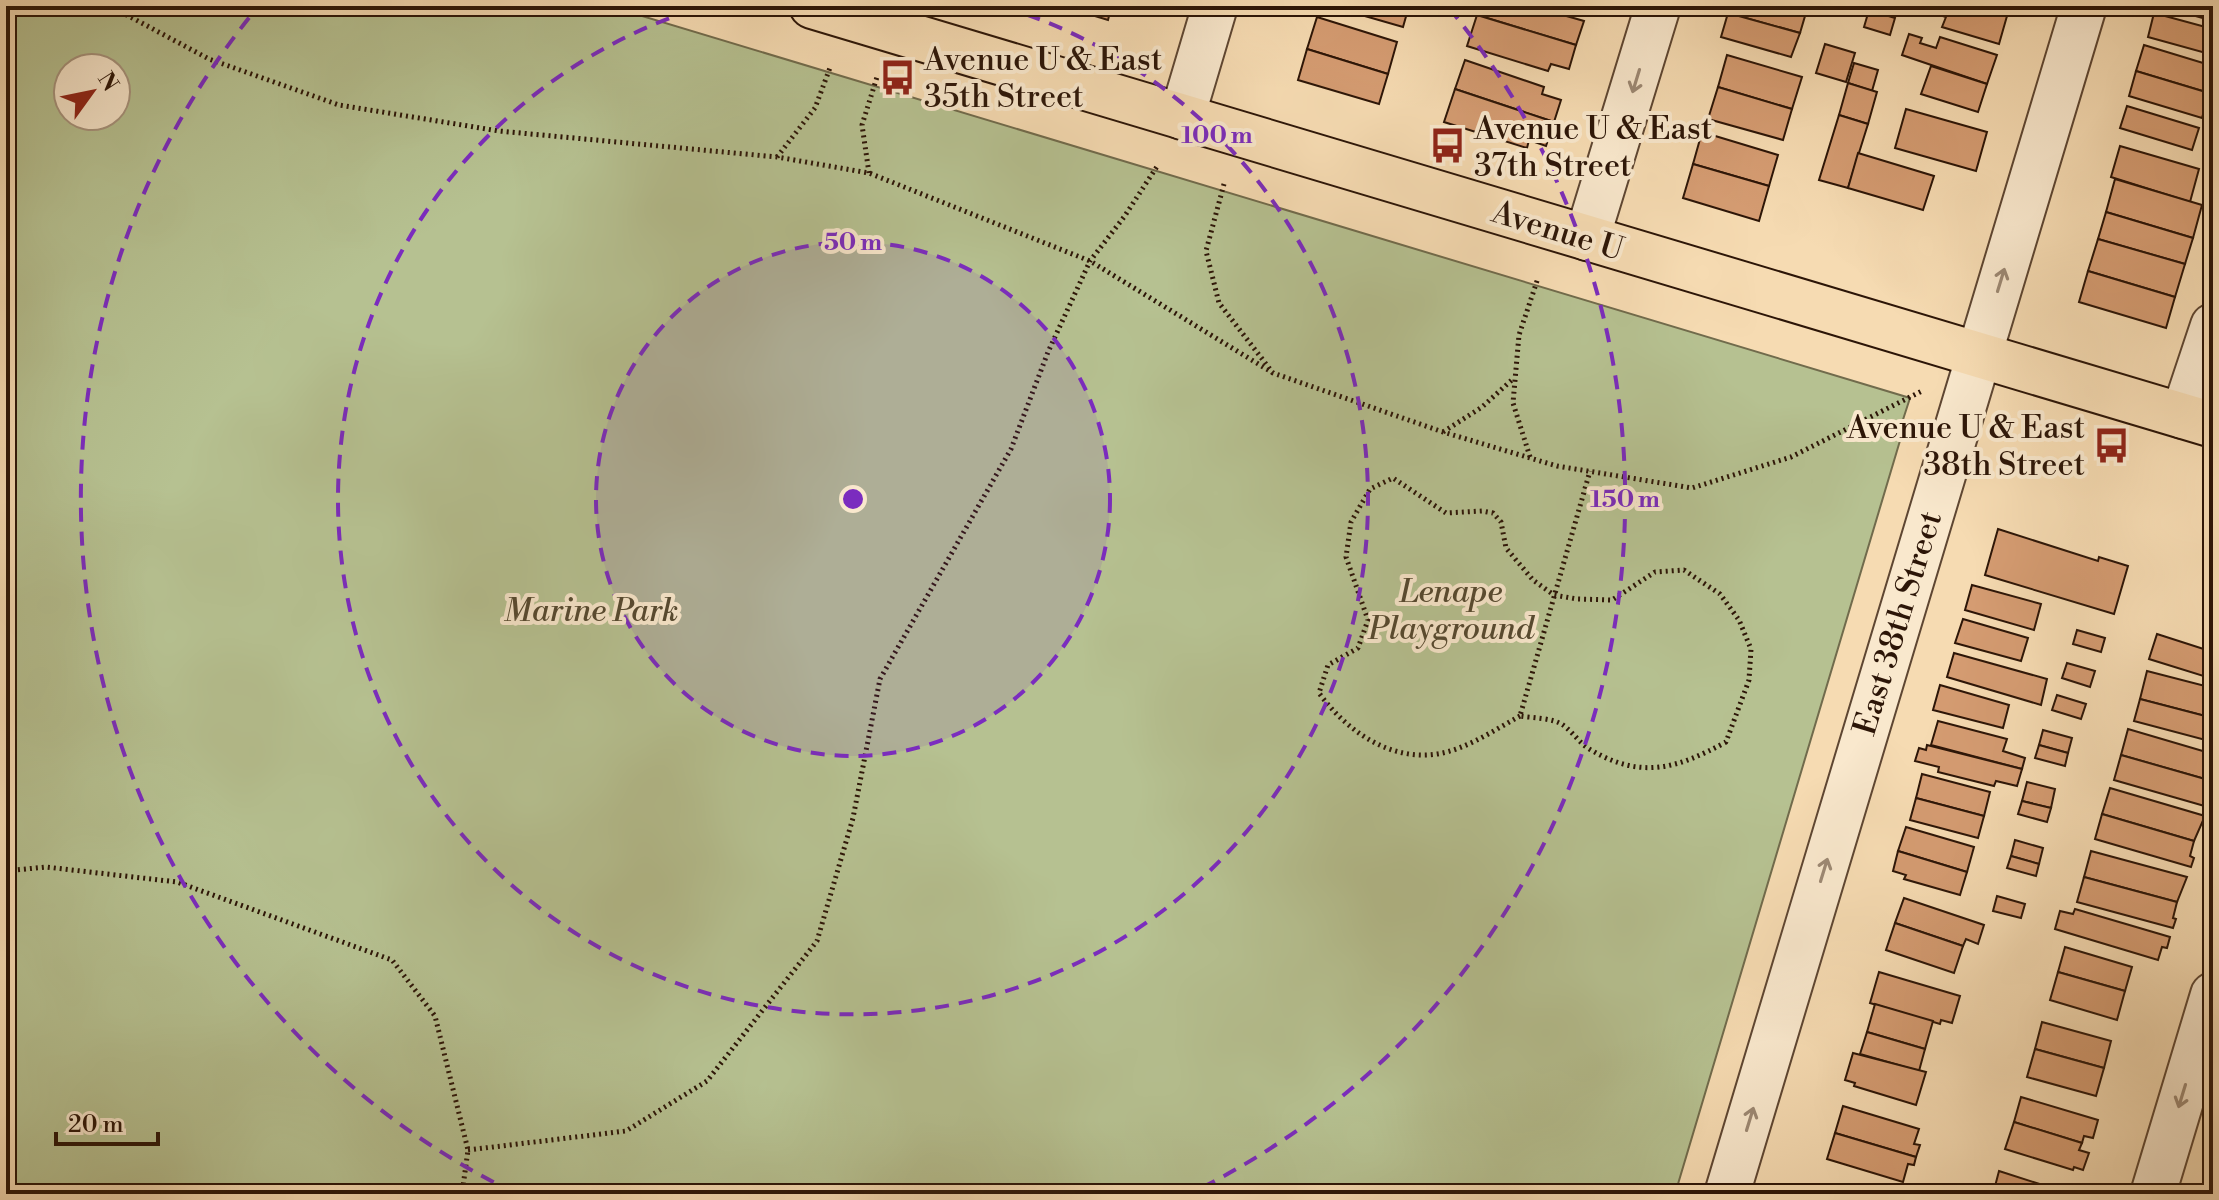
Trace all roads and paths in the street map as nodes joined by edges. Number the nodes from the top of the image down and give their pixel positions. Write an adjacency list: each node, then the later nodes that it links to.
1 (110, 6): 9 (path)
2 (812, 6): 8 (main road, Avenue U)
3 (1215, 6): 8 (street)
4 (1658, 6): 13 (street, one-way to 13)
5 (2084, 6): 17 (street, East 38th Street, one-way to 5)
6 (831, 65): 9 (path)
7 (877, 77): 11 (path)
8 (1182, 117): 13 (main road, Avenue U)
9 (777, 157): 11 (path)
10 (1158, 165): 14 (path)
11 (869, 173): 14 (path)
12 (1224, 184): 18 (path)
13 (1587, 238): 17 (main road, Avenue U)
14 (1090, 261): 18 (path); 29 (path)
15 (1538, 278): 19 (path)
16 (2213, 326): 21 (street)
17 (1978, 355): 21 (main road, Avenue U); 31 (street, East 38th Street, one-way to 17)
18 (1273, 373): 22 (path)
19 (1515, 377): 22 (path); 23 (path)
20 (1922, 391): 24 (path)
21 (2198, 421)
22 (1443, 432): 23 (path)
23 (1531, 458): 24 (path)
24 (1590, 471): 25 (path)
25 (1554, 595): 26 (path); 26 (path); 26 (path)
26 (1520, 716)
27 (6, 871): 29 (path)
28 (2213, 995): 32 (street, one-way to 32)
29 (468, 1150): 30 (path)
30 (462, 1194)
31 (1727, 1194)
32 (2153, 1194)

